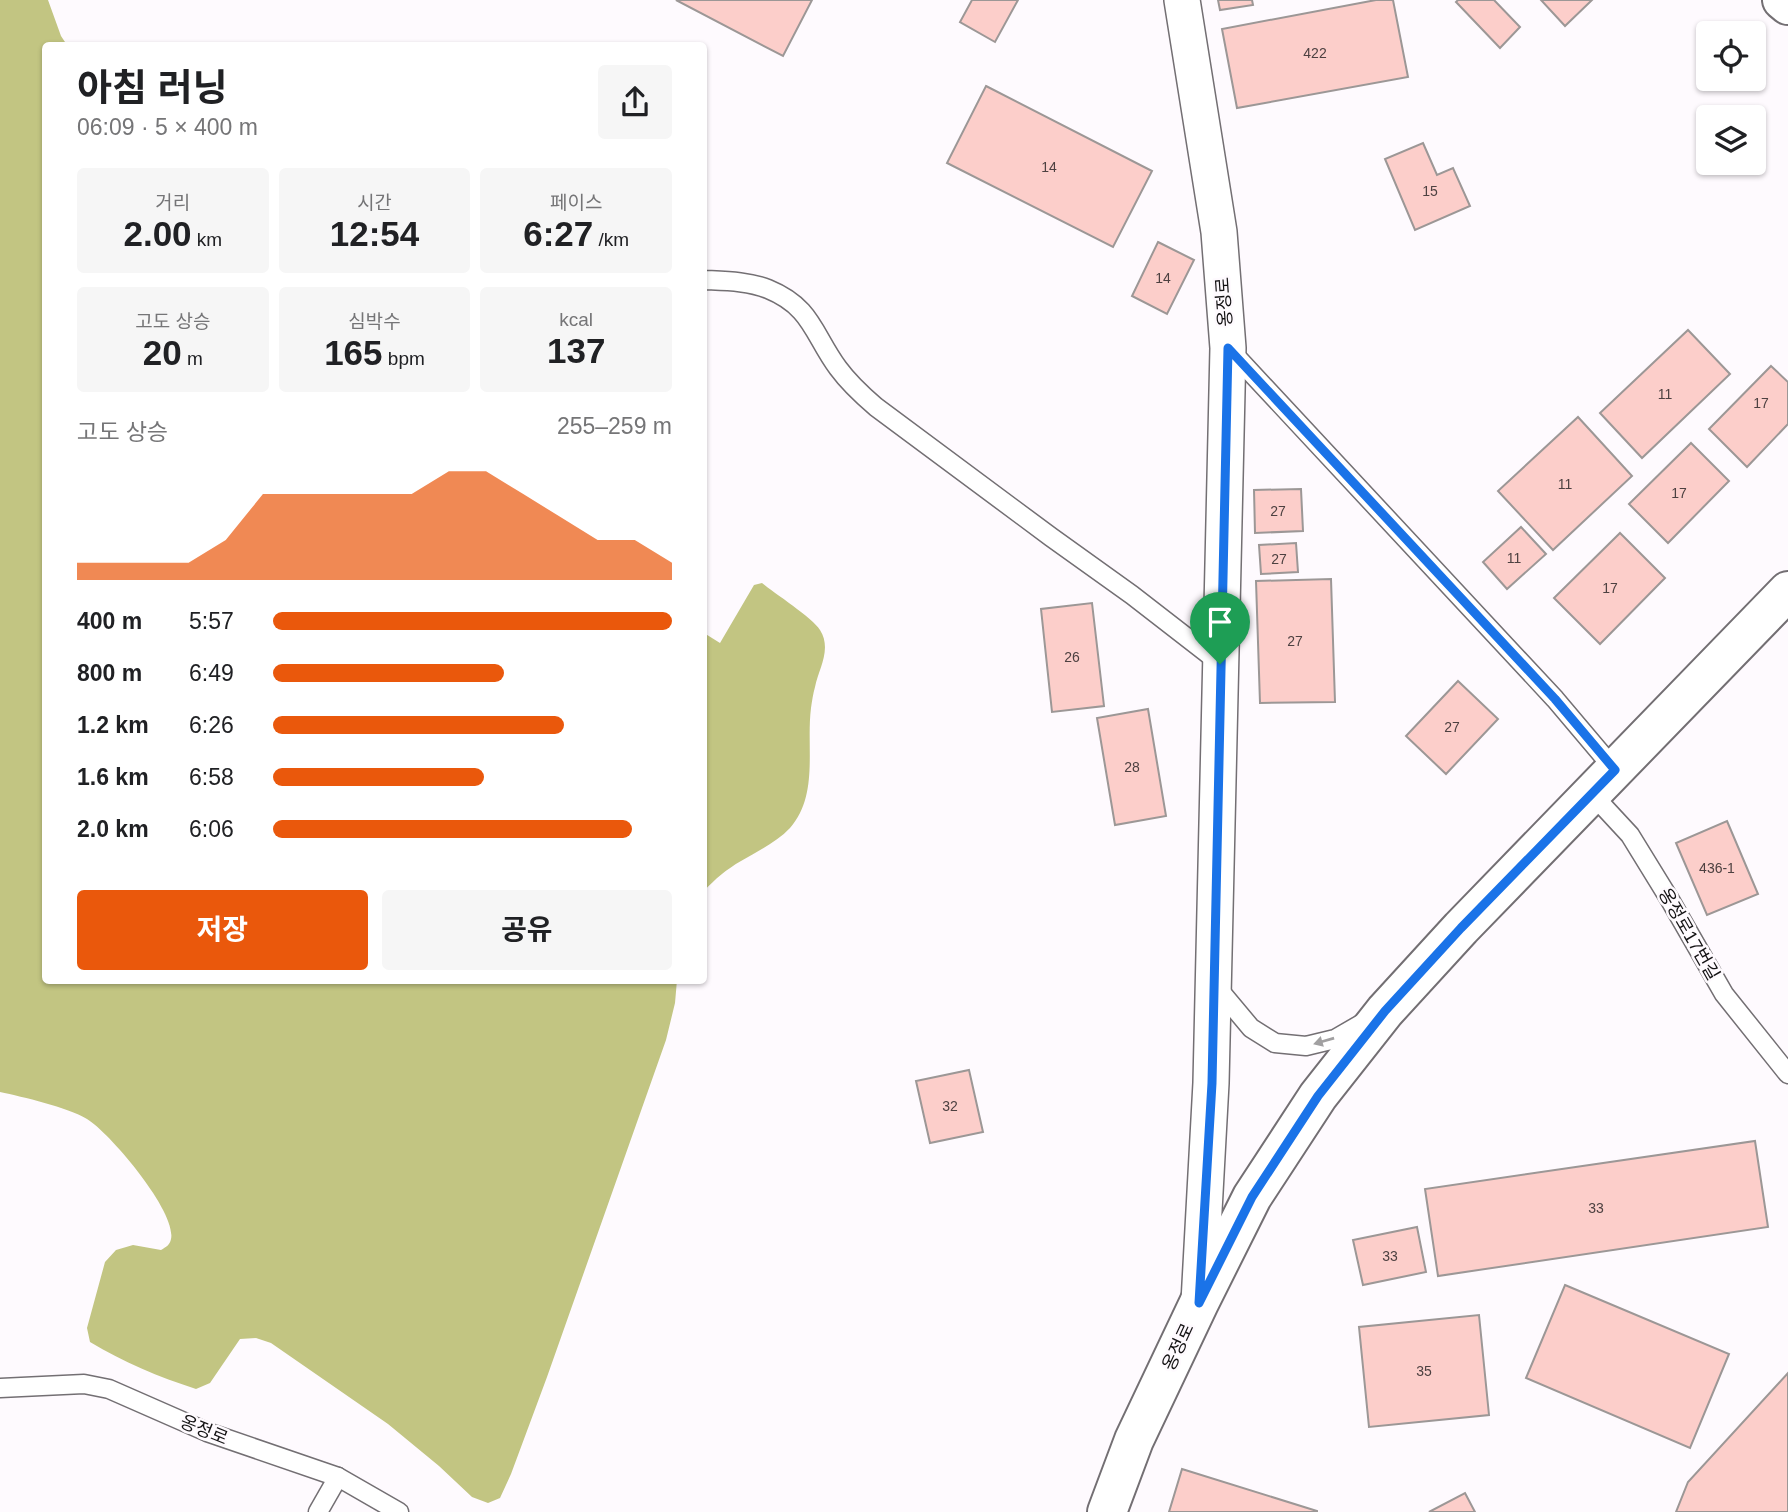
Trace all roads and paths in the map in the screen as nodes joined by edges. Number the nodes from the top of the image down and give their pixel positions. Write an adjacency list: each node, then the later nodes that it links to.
1 (1182, 0): 5 (street, 옹정로)
2 (1782, 0): 3 (street)
3 (1788, 5)
4 (707, 280): 7 (lane)
5 (1228, 348): 7 (street, 옹정로); 8 (lane, 옹정로17번길)
6 (1788, 592): 8 (street)
7 (1220, 664): 9 (street, 옹정로)
8 (1603, 782): 10 (street); 11 (lane, 옹정로17번길)
9 (1214, 983): 10 (lane, one-way to 9); 12 (street, 옹정로)
10 (1385, 1011): 12 (street)
11 (1788, 1074)
12 (1199, 1303): 17 (street, 옹정로)
13 (0, 1388): 14 (lane, 옹정로)
14 (338, 1477): 15 (lane); 16 (lane, 옹정로)
15 (318, 1512)
16 (399, 1512)
17 (1107, 1512)

